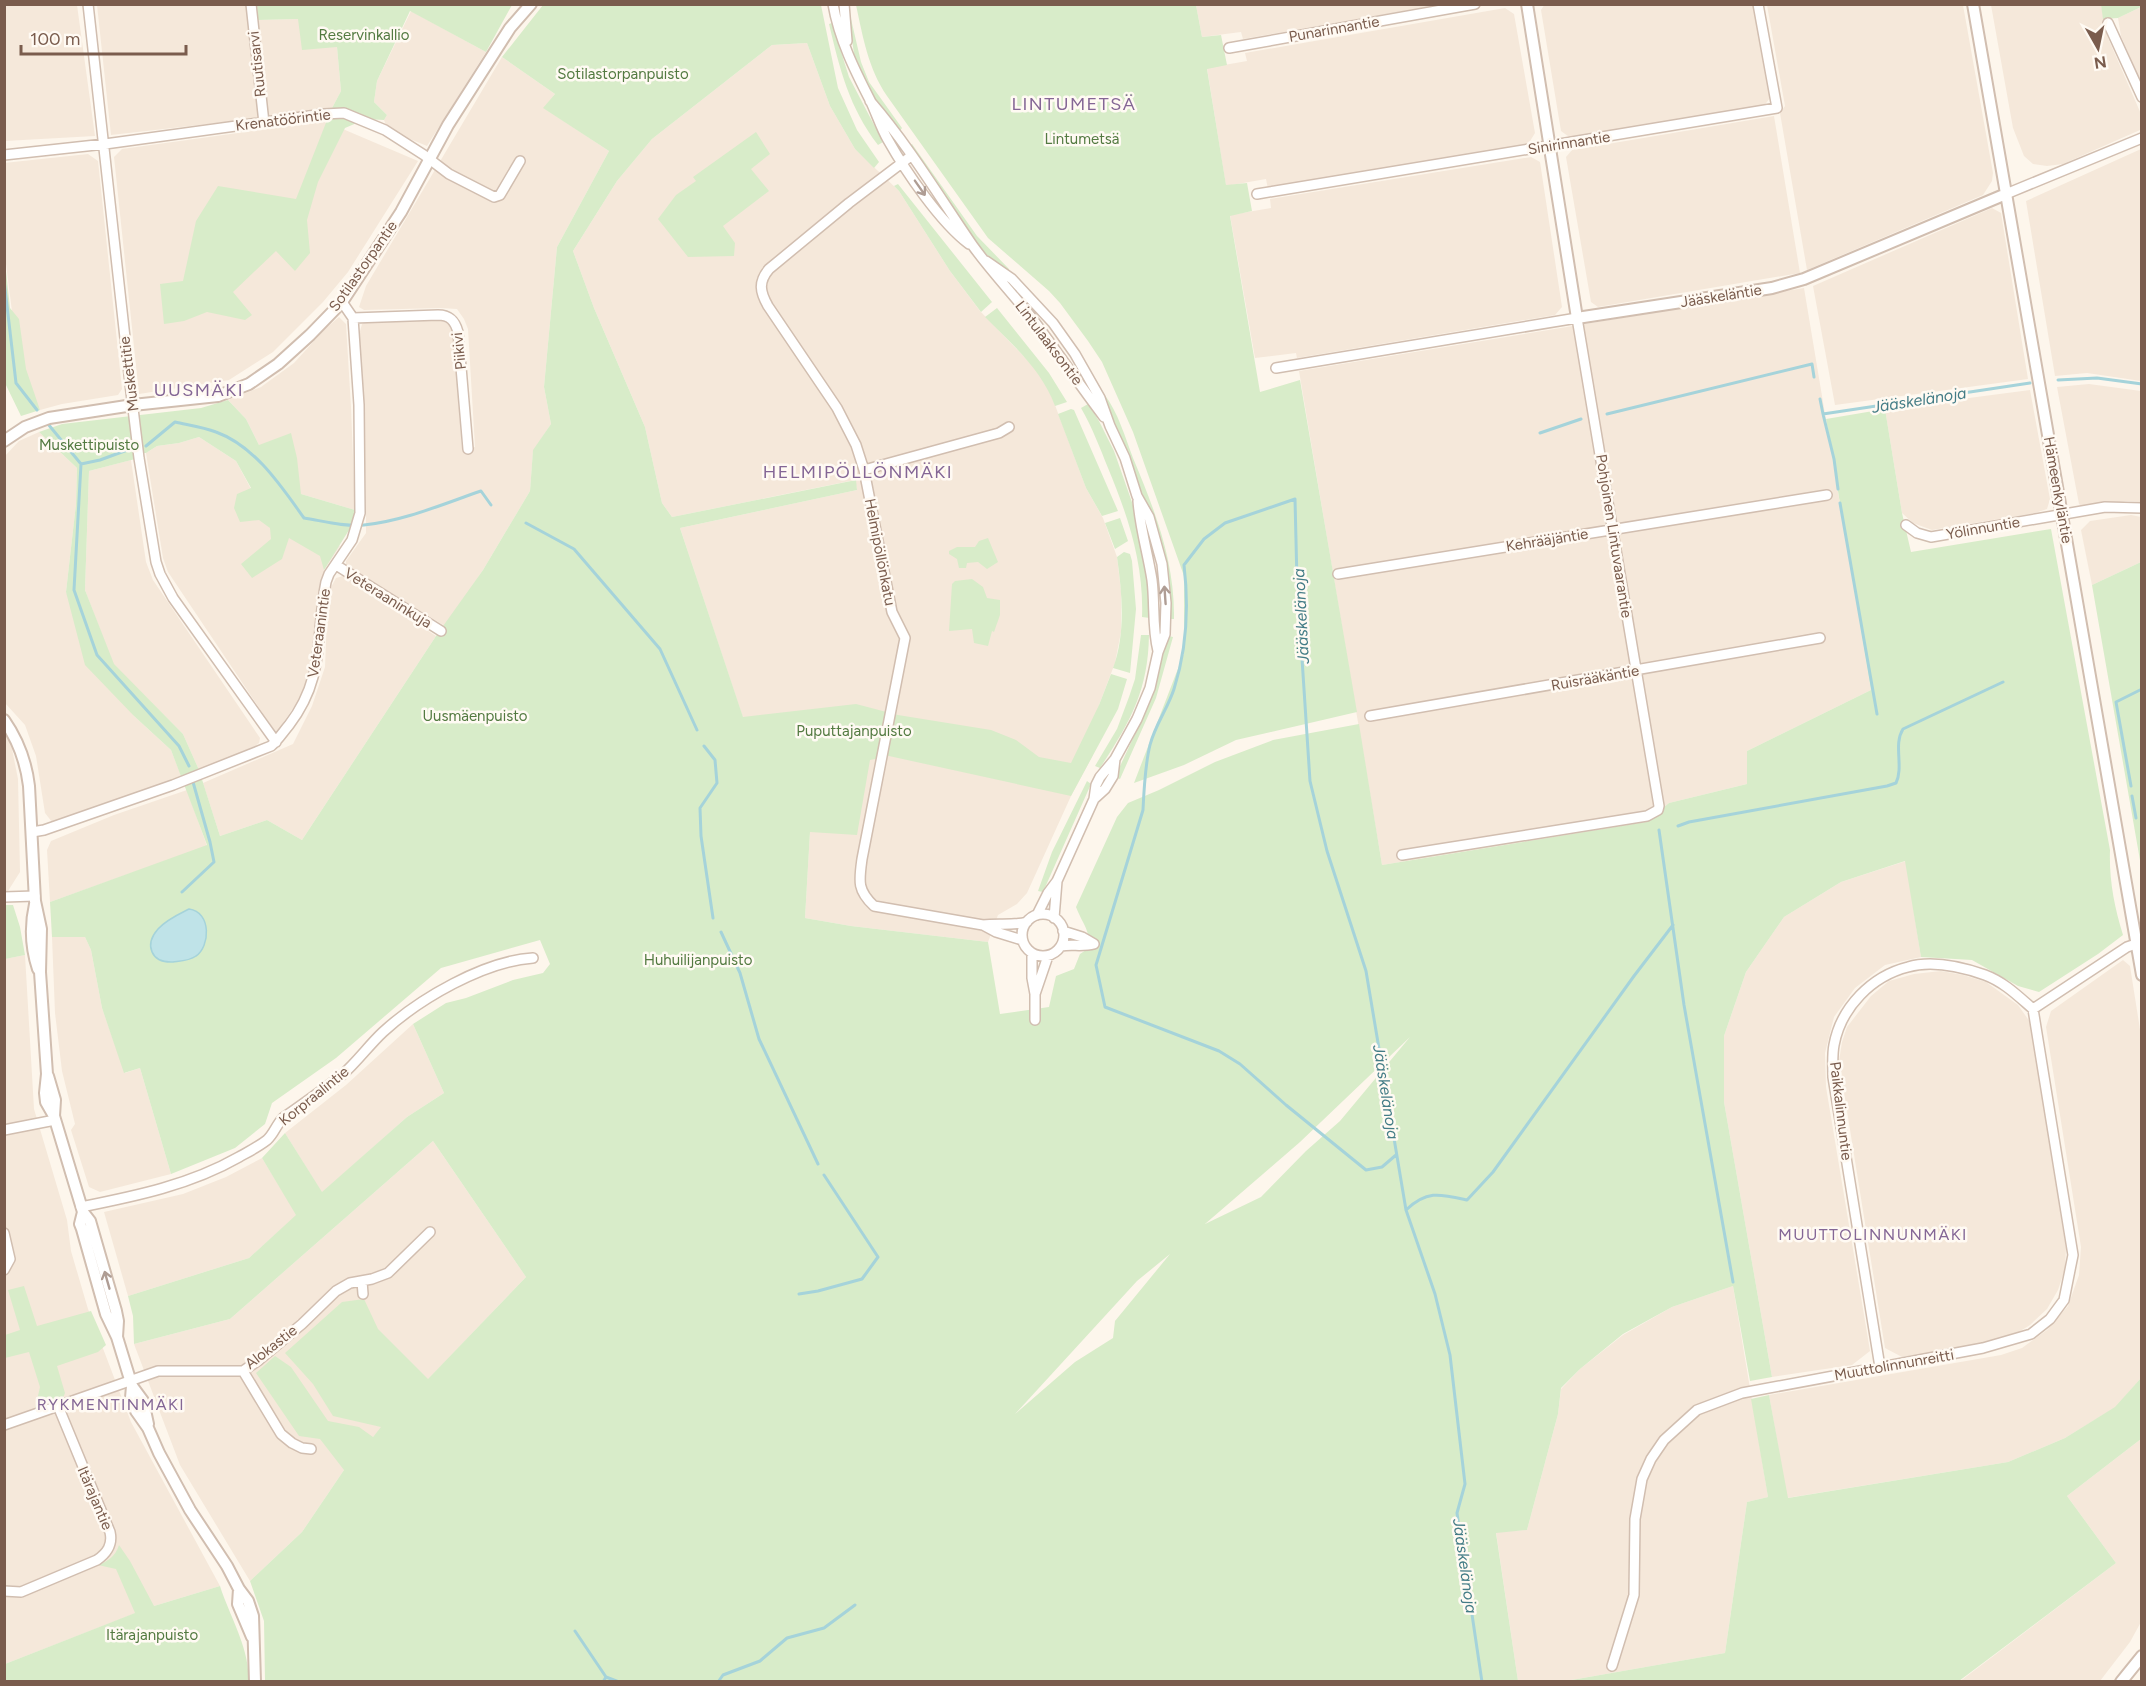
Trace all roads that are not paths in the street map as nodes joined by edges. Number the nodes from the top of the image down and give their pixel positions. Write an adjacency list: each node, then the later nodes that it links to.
1 (88, 4): 17 (street, Muskettitie)
2 (251, 4): 15 (street, Ruutisarvi)
3 (531, 4): 21 (street, Sotilastorpantie)
4 (833, 4): 12 (street, Lintulaaksontie)
5 (844, 4): 12 (street, Lintulaaksontie)
6 (1475, 4): 11 (street, Punarinnantie)
7 (1527, 4): 18 (street, Pohjoinen Lintuvaarantie)
8 (1758, 4): 18 (street, Sinirinnantie)
9 (1973, 4): 25 (street, Hämeenkyläntie)
10 (2108, 23): 13 (street)
11 (1228, 48)
12 (848, 50): 14 (street, Lintulaaksontie)
13 (2142, 97)
14 (870, 101): 20 (street, Lintulaaksontie); 23 (street, Lintulaaksontie)
15 (264, 123): 17 (street, Krenatöörintie); 21 (street, Krenatöörintie)
16 (2142, 138): 25 (street, Jääskeläntie)
17 (105, 144): 19 (street, Krenatöörintie); 32 (street, Muskettitie)
18 (1550, 146): 24 (street, Sinirinnantie); 30 (street, Pohjoinen Lintuvaarantie)
19 (4, 155)
20 (911, 156): 23 (street, Helmipöllönkatu); 26 (street, Lintulaaksontie)
21 (429, 159): 22 (street, Krenatöörintie); 28 (street, Sotilastorpantie)
22 (520, 161)
23 (902, 162): 26 (street, Lintulaaksontie, one-way to 26); 37 (street, Helmipöllönkatu)
24 (1257, 194)
25 (2006, 194): 30 (street, Jääskeläntie); 40 (street, Hämeenkyläntie)
26 (974, 247): 27 (street, Lintulaaksontie)
27 (986, 261): 33 (street, Lintulaaksontie); 33 (street, Lintulaaksontie)
28 (342, 302): 29 (street); 32 (street, Sotilastorpantie)
29 (353, 318): 36 (street, Piikivi); 43 (street, Veteraanintie)
30 (1577, 318): 31 (street, Jääskeläntie); 42 (street, Pohjoinen Lintuvaarantie)
31 (1276, 368)
32 (133, 405): 35 (street, Sotilastorpantie); 50 (street, Muskettitie)
33 (1110, 426): 53 (street, Lintulaaksontie)
34 (1009, 427): 37 (street)
35 (4, 441)
36 (468, 449)
37 (864, 470): 59 (street, Helmipöllönkatu)
38 (1827, 495): 42 (street, Kehrääjäntie)
39 (2142, 508): 40 (street, Yölinnuntie)
40 (2062, 514): 41 (street, Yölinnuntie); 62 (street, Hämeenkyläntie)
41 (1906, 525)
42 (1613, 529): 44 (street, Kehrääjäntie); 47 (street, Pohjoinen Lintuvaarantie)
43 (336, 565): 45 (street, Veteraaninkuja); 50 (street, Veteraanintie)
44 (1338, 574)
45 (441, 631)
46 (1820, 638): 47 (street, Ruisrääkäntie)
47 (1637, 671): 48 (street, Ruisrääkäntie); 52 (street, Pohjoinen Lintuvaarantie)
48 (1370, 716)
49 (4, 720): 51 (street)
50 (276, 742): 51 (street, Veteraanintie)
51 (32, 832): 55 (street)
52 (1402, 855)
53 (1057, 881): 56 (street, Lintulaaksontie); 57 (street, Lintulaaksontie)
54 (4, 897): 55 (street)
55 (35, 899): 71 (street)
56 (1037, 915): 57 (street); 58 (street)
57 (1054, 918): 60 (street)
58 (1027, 922): 59 (street); 61 (street)
59 (982, 925): 61 (street)
60 (1063, 931): 63 (street); 63 (street)
61 (1022, 940): 64 (street)
62 (2139, 943): 67 (street, Hämeenkyläntie); 69 (street)
63 (1061, 946): 65 (street)
64 (1032, 954): 65 (street); 68 (street)
65 (1048, 956): 68 (street)
66 (533, 958): 73 (street, Korpraalintie)
67 (2142, 975)
68 (1035, 994): 70 (street)
69 (2033, 1009): 79 (street, Muuttolinnunreitti); 79 (street, Paikkalinnuntie)
70 (1035, 1020)
71 (54, 1118): 72 (street); 73 (street)
72 (4, 1130)
73 (82, 1209): 81 (street)
74 (430, 1232): 77 (street, Alokastie)
75 (4, 1233): 76 (street)
76 (4, 1270)
77 (362, 1281): 78 (street); 80 (street, Alokastie)
78 (363, 1294)
79 (1880, 1367): 87 (street, Muuttolinnunreitti)
80 (243, 1371): 81 (street, Alokastie); 84 (street)
81 (132, 1384): 82 (street); 88 (street)
82 (58, 1406): 83 (street); 85 (street, Itärajantie)
83 (4, 1425)
84 (311, 1449)
85 (4, 1591)
86 (2142, 1656): 89 (street)
87 (1612, 1666)
88 (255, 1682)
89 (2121, 1682)

